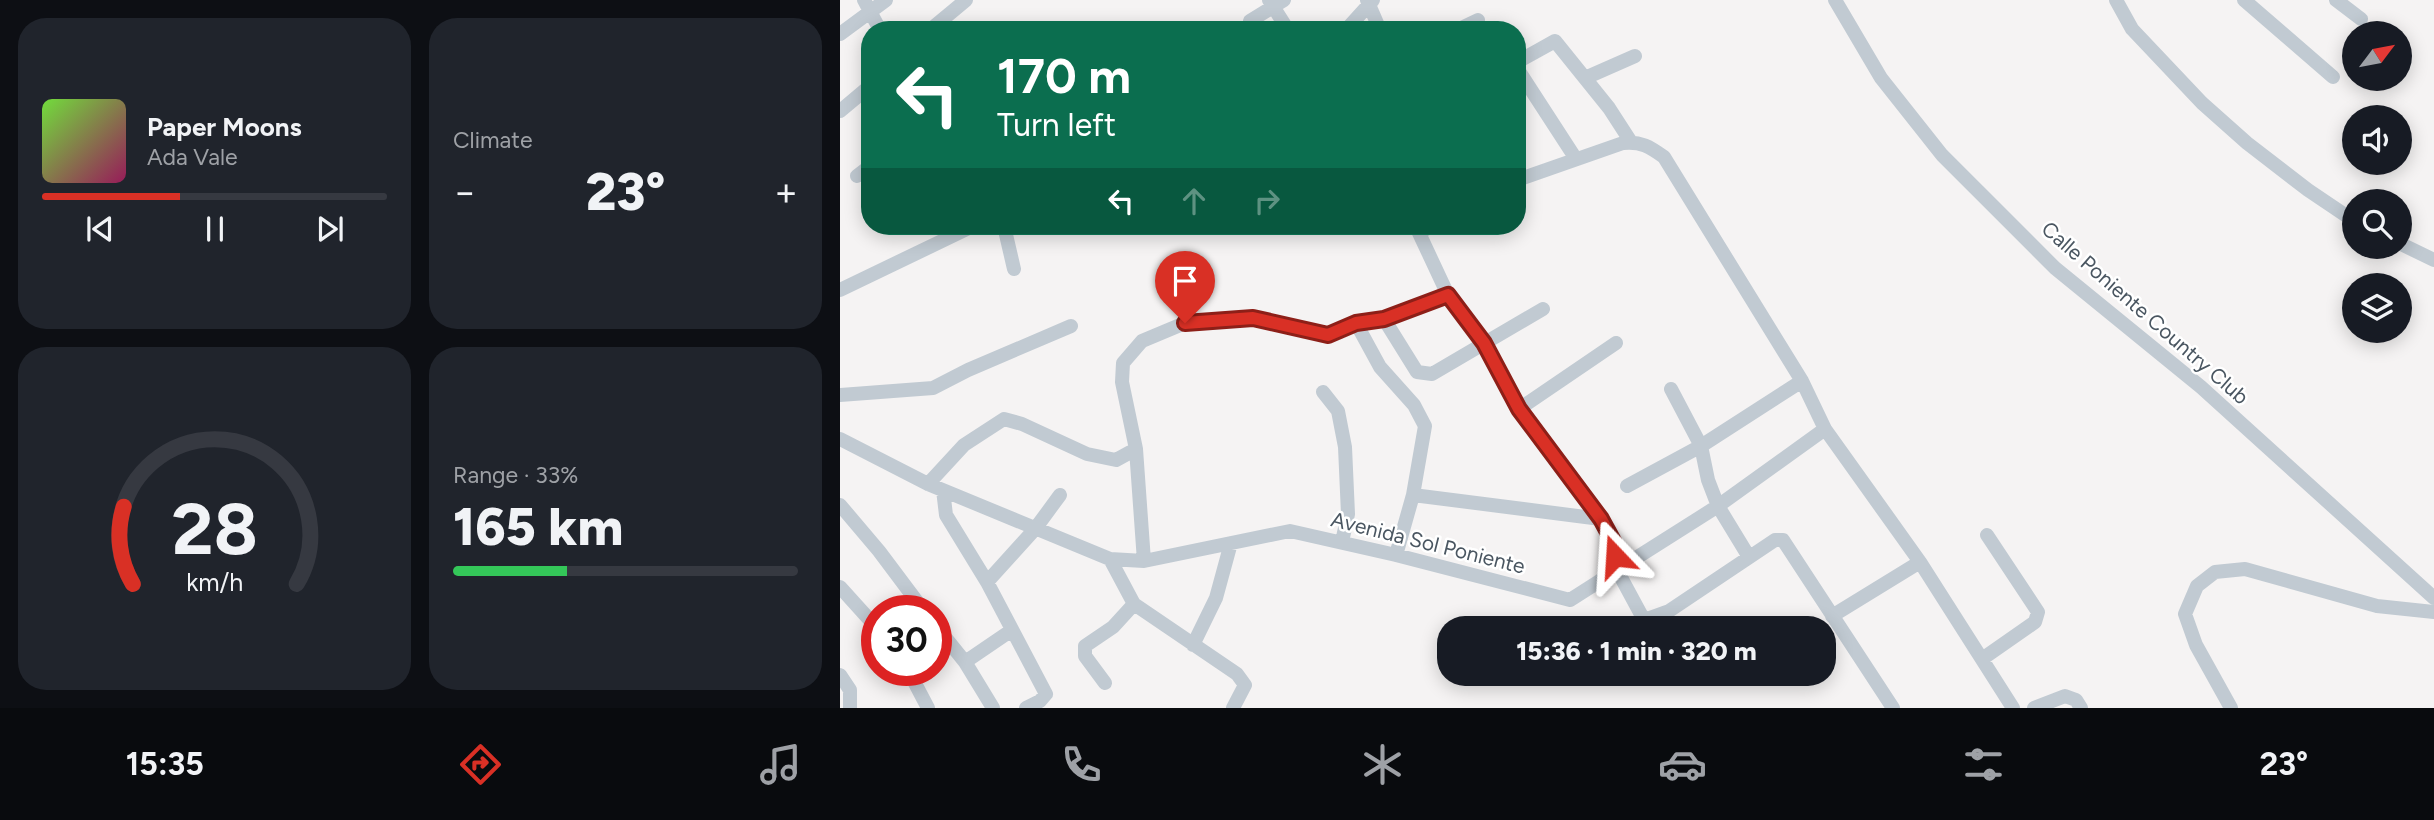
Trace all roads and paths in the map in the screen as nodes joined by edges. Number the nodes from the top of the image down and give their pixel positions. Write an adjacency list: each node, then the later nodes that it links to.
1 (886, 0): 9 (street)
2 (966, 0): 11 (street)
3 (1835, 0): 74 (street, Calle Poniente Country Club)
4 (2116, 0): 29 (street)
5 (2244, 0): 20 (street)
6 (2336, 0): 10 (street)
7 (1370, 1): 14 (street); 15 (street)
8 (1275, 2): 12 (street); 13 (street)
9 (867, 6): 16 (street)
10 (2361, 19)
11 (941, 21)
12 (1250, 21)
13 (1284, 21)
14 (1353, 21)
15 (1377, 21)
16 (840, 34)
17 (1635, 56): 19 (street)
18 (1526, 57): 19 (street)
19 (1585, 78): 24 (street)
20 (2333, 78)
21 (1526, 82): 25 (street)
22 (861, 94): 23 (street)
23 (840, 111)
24 (1631, 142): 25 (street); 44 (street)
25 (1576, 159): 28 (street)
26 (861, 173): 27 (street)
27 (857, 176)
28 (1526, 177)
29 (2342, 213)
30 (954, 235): 36 (street)
31 (1006, 235): 35 (street)
32 (1424, 235): 37 (street)
33 (2412, 249): 34 (street)
34 (2434, 260)
35 (1014, 269)
36 (840, 289)
37 (1448, 295): 39 (street); 42 (street)
38 (1543, 309): 42 (street)
39 (1384, 319): 40 (street); 42 (street)
40 (1356, 323): 52 (street); 57 (street)
41 (1071, 326): 47 (street)
42 (1484, 343): 48 (street)
43 (1616, 343): 48 (street)
44 (1802, 381): 49 (street); 51 (street)
45 (1671, 389): 51 (street)
46 (1323, 392): 63 (street)
47 (840, 396)
48 (1519, 409): 60 (street)
49 (1825, 429): 59 (street, Avenida Sol Poniente); 69 (street)
50 (840, 439): 53 (street, Avenida Sol Poniente)
51 (1701, 446): 54 (street); 59 (street)
52 (1136, 449): 53 (street); 68 (street)
53 (928, 484): 55 (street, Avenida Sol Poniente)
54 (1627, 485)
55 (943, 490): 61 (street, Avenida Sol Poniente); 71 (street)
56 (1060, 495): 61 (street)
57 (1413, 495): 60 (street); 65 (street)
58 (840, 505): 73 (street)
59 (1718, 506): 66 (street); 70 (street, Avenida Sol Poniente)
60 (1601, 519): 70 (street)
61 (1035, 528): 67 (street, Avenida Sol Poniente); 71 (street)
62 (1987, 535): 85 (street)
63 (1342, 542): 64 (street, Avenida Sol Poniente); 65 (street, Avenida Sol Poniente)
64 (1231, 543): 68 (street, Avenida Sol Poniente); 83 (street)
65 (1396, 555): 70 (street, Avenida Sol Poniente)
66 (1749, 557): 79 (street); 80 (street)
67 (1110, 559): 68 (street, Avenida Sol Poniente); 75 (street)
68 (1144, 561)
69 (1920, 562): 80 (street); 85 (street)
70 (1617, 570): 78 (street)
71 (987, 582): 82 (street)
72 (840, 587): 76 (street)
73 (913, 595)
74 (2434, 598)
75 (1134, 604): 83 (street); 88 (street)
76 (861, 610)
77 (2434, 612): 99 (street)
78 (1637, 616)
79 (1658, 616)
80 (1832, 616)
81 (1836, 622): 95 (street)
82 (1012, 630): 86 (street); 93 (street)
83 (1193, 645): 94 (street)
84 (952, 646): 86 (street)
85 (1982, 659): 96 (street)
86 (965, 662): 92 (street)
87 (840, 675): 90 (street)
88 (1105, 683)
89 (916, 686): 91 (street)
90 (850, 708)
91 (928, 708)
92 (993, 708)
93 (1026, 708)
94 (1233, 708)
95 (1893, 708)
96 (2013, 708)
97 (2034, 708): 98 (street)
98 (2081, 708)
99 (2231, 708)

